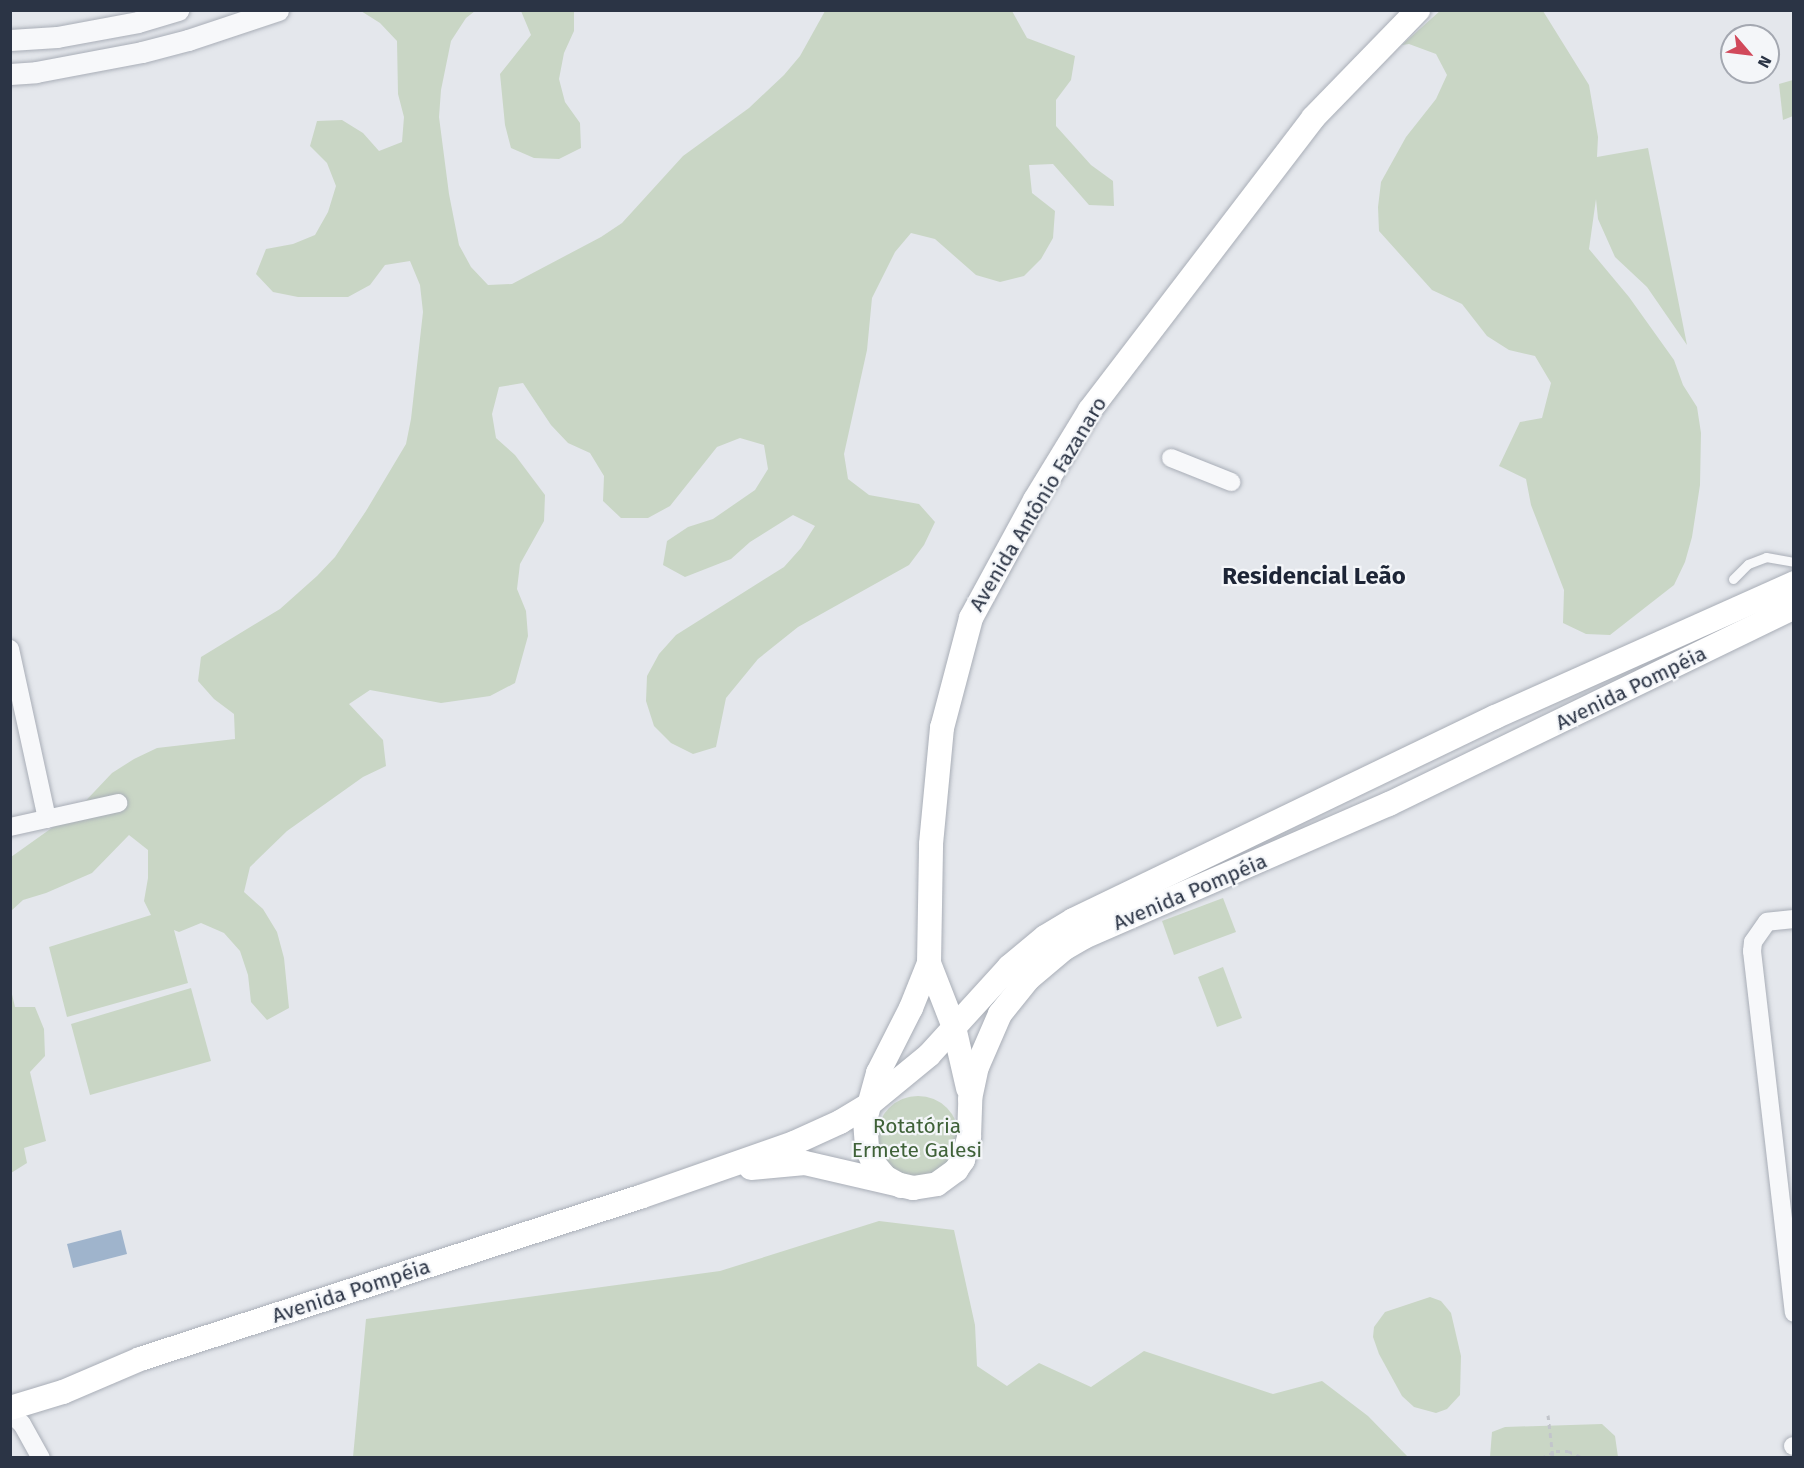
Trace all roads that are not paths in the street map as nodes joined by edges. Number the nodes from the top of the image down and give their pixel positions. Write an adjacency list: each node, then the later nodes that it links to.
1 (178, 10): 4 (street)
2 (278, 10): 5 (street)
3 (1418, 10): 22 (main road, Avenida Antônio Fazanaro)
4 (10, 40)
5 (10, 74)
6 (1171, 458): 7 (street)
7 (1231, 482)
8 (1794, 562): 9 (lane)
9 (1733, 579)
10 (1794, 583): 13 (main road, Avenida Pompéia)
11 (1794, 607): 15 (main road, Avenida Pompéia)
12 (10, 649): 14 (street)
13 (1573, 683): 15 (main road); 16 (main road, Avenida Pompéia)
14 (15, 695): 19 (street)
15 (1585, 710): 18 (main road, Avenida Pompéia)
16 (1412, 758): 18 (main road); 23 (main road, Avenida Pompéia)
17 (118, 803): 19 (street)
18 (1389, 804): 25 (main road, Avenida Pompéia)
19 (47, 819): 20 (street)
20 (10, 827)
21 (1794, 919): 29 (street)
22 (929, 963): 23 (main road); 24 (main road, Avenida Antônio Fazanaro); 26 (main road, Avenida Antônio Fazanaro)
23 (988, 990): 24 (main road, Avenida Pompéia)
24 (954, 1027): 25 (main road, Avenida Antônio Fazanaro); 26 (main road, Avenida Pompéia)
25 (970, 1099): 28 (main road, Avenida Pompéia)
26 (867, 1106): 27 (main road, Avenida Pompéia); 28 (main road, Avenida Antônio Fazanaro)
27 (692, 1179): 28 (main road, Avenida Pompéia); 31 (main road, Avenida Pompéia)
28 (901, 1186)
29 (1790, 1231): 30 (street)
30 (1794, 1313)
31 (10, 1408)
32 (10, 1413): 33 (street)
33 (41, 1458)

